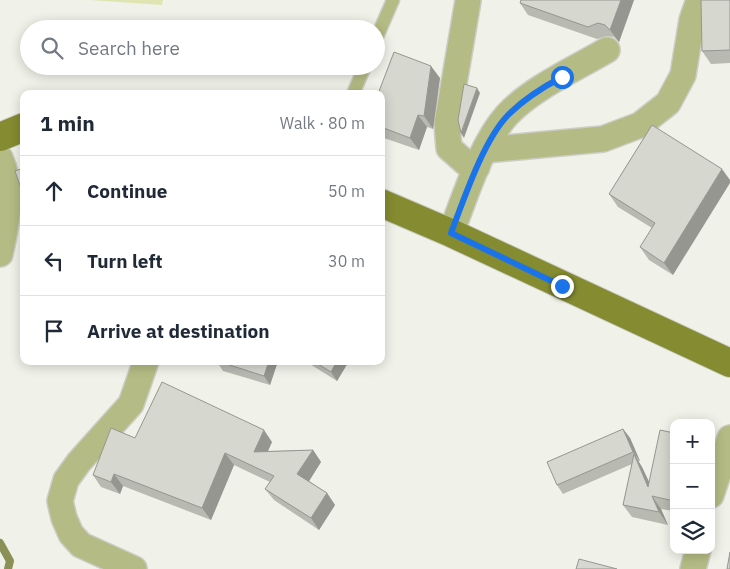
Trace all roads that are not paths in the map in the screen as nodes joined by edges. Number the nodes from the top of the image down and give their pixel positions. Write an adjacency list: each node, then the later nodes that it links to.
1 (393, 0): 4 (lane)
2 (699, 0): 11 (street)
3 (468, 1): 11 (street)
4 (384, 20)
5 (607, 50): 11 (street)
6 (361, 75): 7 (lane)
7 (355, 90)
8 (20, 130): 9 (main road)
9 (0, 137)
10 (0, 158): 14 (street)
11 (481, 159): 13 (street)
12 (385, 205): 13 (main road)
13 (451, 233): 15 (main road)
14 (0, 254)
15 (730, 363)
16 (145, 365): 20 (street)
17 (730, 438): 18 (street)
18 (715, 483)
19 (697, 554): 21 (street)
20 (134, 569)
21 (692, 569)

